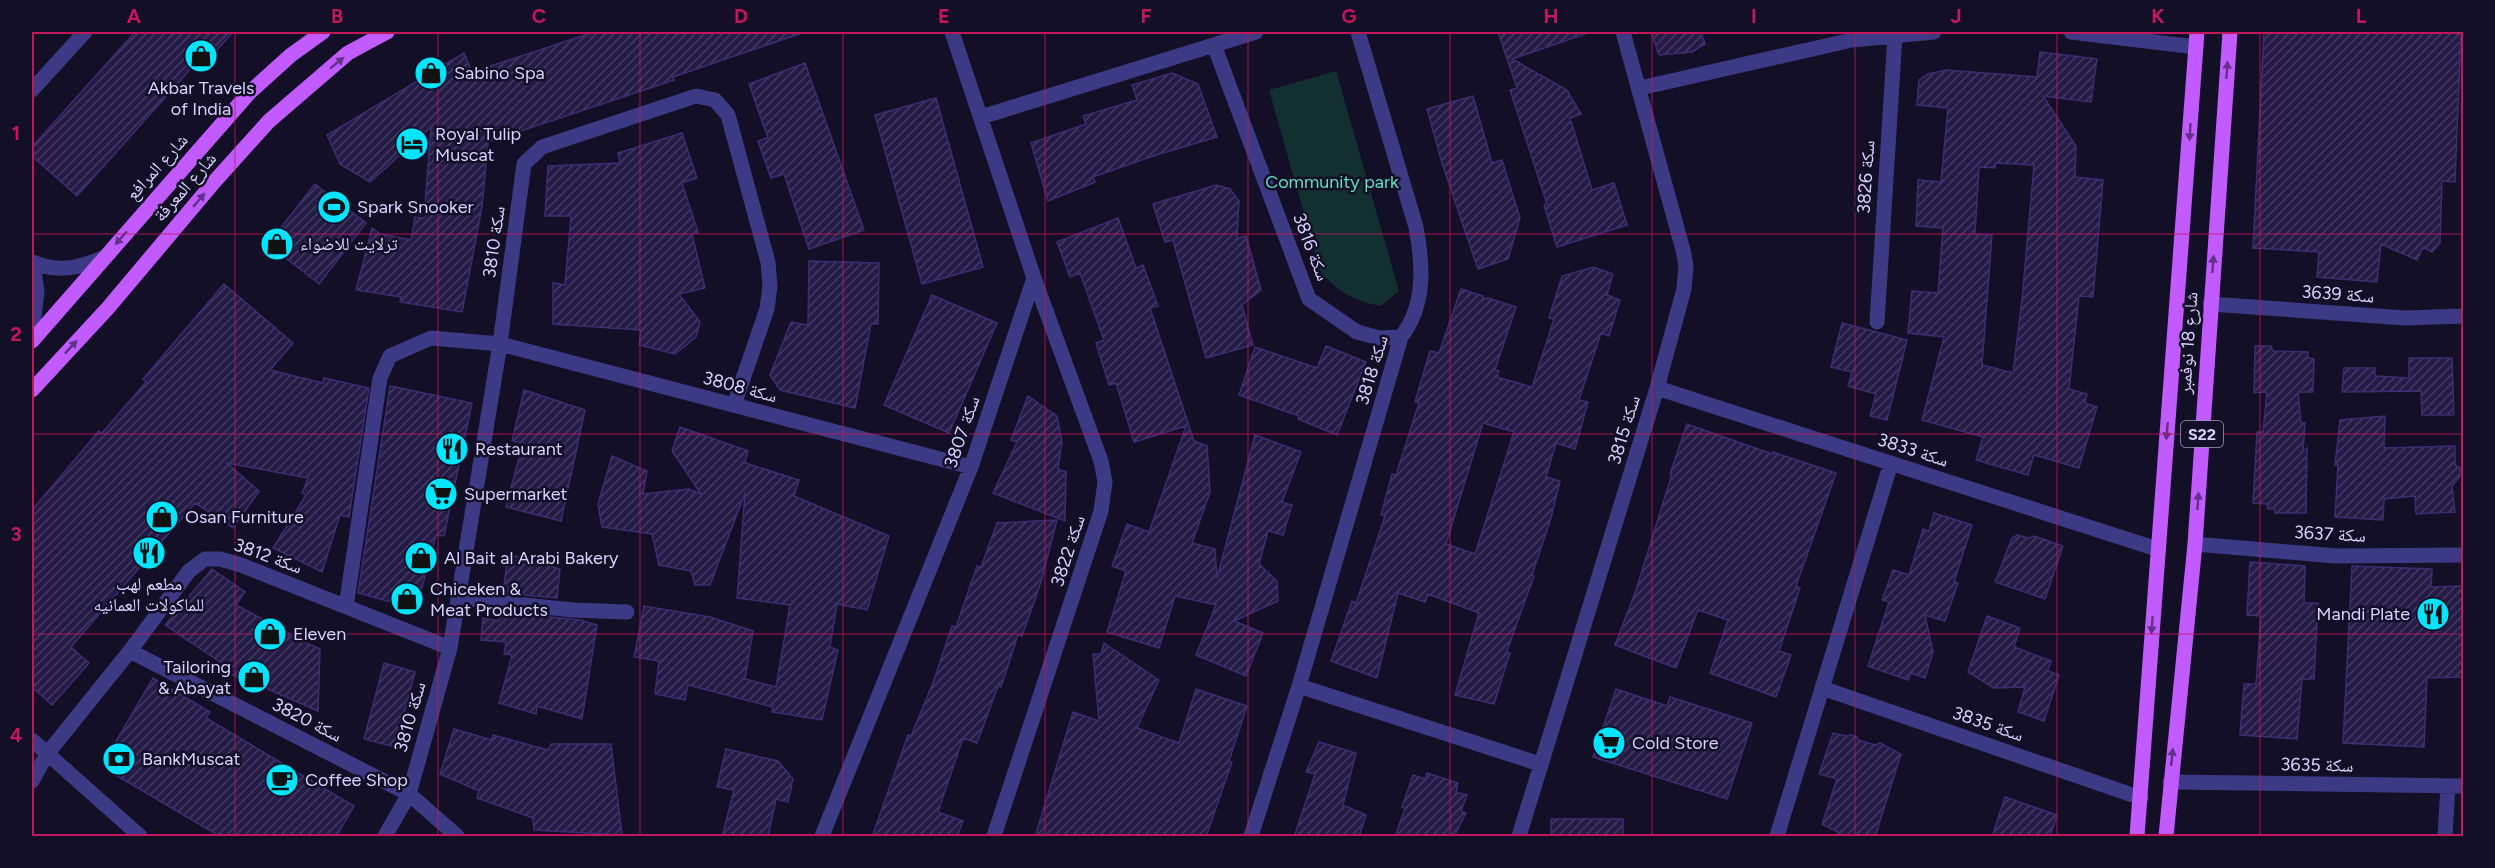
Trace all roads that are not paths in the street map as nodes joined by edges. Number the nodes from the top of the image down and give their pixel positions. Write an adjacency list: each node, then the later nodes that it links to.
1 (84, 32): 16 (street)
2 (323, 32): 18 (main road, شارع المرافع, one-way to 18)
3 (387, 32): 29 (main road, شارع المعرفة, one-way to 3)
4 (952, 32): 17 (street)
5 (1256, 32): 14 (street)
6 (1358, 32): 25 (street, سكة 3818)
7 (1623, 32): 15 (street, سكة 3815)
8 (1934, 32): 11 (street)
9 (2071, 32): 13 (street)
10 (2230, 32): 21 (main road, شارع 18 نوفمبر / S22, one-way to 10)
11 (1895, 35): 12 (street); 23 (street, سكة 3826)
12 (1851, 36): 15 (street)
13 (2197, 39): 34 (main road, شارع 18 نوفمبر / S22, one-way to 34)
14 (1214, 45): 17 (street); 25 (street, سكة 3816)
15 (1640, 88): 28 (street, سكة 3815)
16 (32, 90)
17 (981, 117): 20 (street)
18 (103, 258): 19 (street); 26 (main road, شارع المرافع)
19 (32, 263): 24 (street)
20 (1034, 278): 32 (street, سكة 3807); 56 (street, سكة 3822)
21 (2211, 304): 22 (street, سكة 3639); 33 (main road, شارع 18 نوفمبر / S22, one-way to 21)
22 (2463, 316)
23 (1876, 322)
24 (32, 335)
25 (1401, 337): 41 (street, سكة 3818)
26 (32, 341)
27 (500, 344): 30 (street, سكة 3808); 30 (street, سكة 3810); 36 (street, سكة 3810); 37 (street, سكة 3808)
28 (1657, 388): 31 (street, سكة 3833); 45 (street, سكة 3815)
29 (32, 390)
30 (734, 405): 32 (street, سكة 3808)
31 (1891, 463): 34 (street, سكة 3833); 42 (street)
32 (971, 467): 55 (street, سكة 3807)
33 (2195, 544): 35 (street, سكة 3637); 47 (main road, شارع 18 نوفمبر / S22, one-way to 33)
34 (2157, 549): 51 (main road, شارع 18 نوفمبر / S22, one-way to 51)
35 (2463, 555)
36 (458, 598): 38 (street); 39 (street, سكة 3810)
37 (346, 607): 39 (street, سكة 3812); 40 (street, سكة 3812)
38 (627, 612)
39 (450, 648): 50 (street, سكة 3810)
40 (130, 651): 44 (street, سكة 3812); 50 (street, سكة 3820)
41 (1299, 686): 45 (street); 57 (street, سكة 3818)
42 (1822, 688): 51 (street, سكة 3835); 59 (street)
43 (32, 740): 44 (street)
44 (47, 754): 46 (street, سكة 3812); 52 (street)
45 (1540, 764): 58 (street, سكة 3815)
46 (32, 781)
47 (2170, 782): 48 (street, سكة 3635); 61 (main road, شارع 18 نوفمبر / S22)
48 (2448, 786): 49 (street, سكة 3635); 62 (street)
49 (2463, 786)
50 (409, 794): 53 (street, سكة 3810); 54 (street, سكة 3820)
51 (2141, 798): 60 (main road, شارع 18 نوفمبر / S22)
52 (140, 837)
53 (385, 837)
54 (457, 837)
55 (822, 837)
56 (994, 837)
57 (1251, 837)
58 (1519, 837)
59 (1777, 837)
60 (2137, 837)
61 (2166, 837)
62 (2445, 837)

